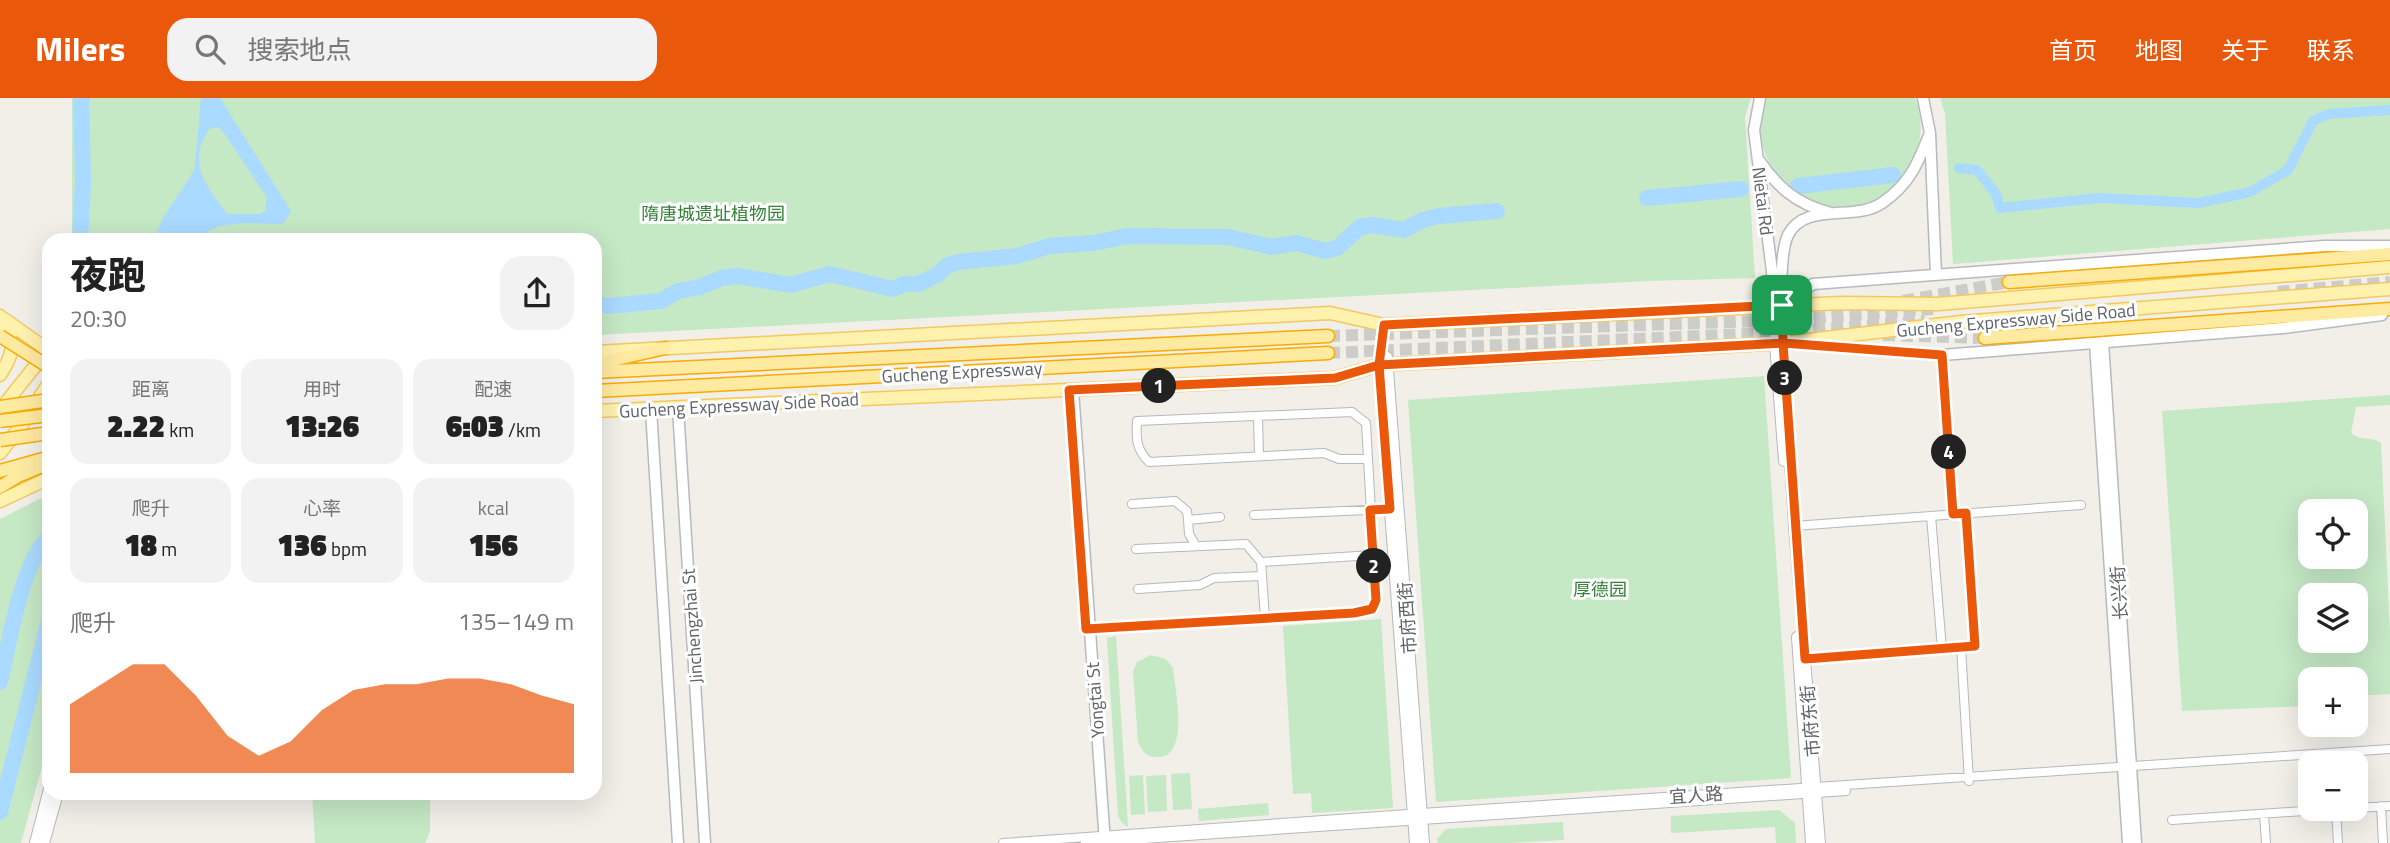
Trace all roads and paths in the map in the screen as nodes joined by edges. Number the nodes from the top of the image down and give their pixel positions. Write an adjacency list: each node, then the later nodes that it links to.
1 (1760, 98): 4 (main road, Nietai Rd)
2 (1923, 98): 3 (main road)
3 (1930, 133): 5 (main road); 9 (main road)
4 (1758, 158): 5 (main road); 12 (main road, Nietai Rd)
5 (1838, 215): 12 (main road)
6 (2390, 246): 9 (main road)
7 (2390, 254): 10 (highway)
8 (2390, 267): 12 (main road, Gucheng Expressway Side Road)
9 (1936, 275): 12 (main road)
10 (2009, 282)
11 (2390, 289): 20 (main road, Gucheng Expressway Side Road)
12 (1778, 305): 15 (main road, Gucheng Expressway Side Road); 20 (main road, 市府东街)
13 (2390, 311): 18 (highway); 19 (main road)
14 (0, 316): 21 (main road); 31 (main road)
15 (1384, 325): 22 (main road, Gucheng Expressway Side Road); 29 (street, 市府西街)
16 (0, 335): 27 (highway, bridge)
17 (1328, 336): 30 (highway, Gucheng Expressway)
18 (1985, 338)
19 (2099, 342): 25 (main road); 77 (main road, 长兴街)
20 (1779, 343): 25 (main road); 29 (main road, Gucheng Expressway Side Road); 64 (street, 市府东街); 79 (street, 市府东街)
21 (42, 346)
22 (664, 348): 23 (main road, Gucheng Expressway Side Road); 28 (highway)
23 (602, 352)
24 (1328, 354): 33 (highway, Gucheng Expressway)
25 (1942, 355): 59 (street)
26 (42, 357): 37 (main road)
27 (42, 362)
28 (602, 362)
29 (1383, 364): 32 (main road, Gucheng Expressway Side Road); 56 (street, 市府西街); 85 (street, 市府西街)
30 (602, 372)
31 (0, 375)
32 (1071, 390): 36 (main road, Gucheng Expressway Side Road); 72 (main road, Yongtai St)
33 (602, 391)
34 (42, 394): 45 (main road)
35 (42, 401): 37 (highway, bridge)
36 (678, 408): 38 (main road, Gucheng Expressway Side Road); 92 (main road, Jinchengzhai St)
37 (0, 409)
38 (651, 410): 39 (main road, Gucheng Expressway Side Road); 91 (main road, Jinchengzhai St)
39 (602, 411)
40 (42, 416): 42 (highway, bridge)
41 (1258, 416): 46 (street); 46 (street); 48 (street)
42 (0, 421)
43 (42, 434): 44 (highway, bridge)
44 (0, 440)
45 (0, 453)
46 (1259, 456): 48 (street)
47 (42, 459): 50 (highway)
48 (1367, 459): 57 (street)
49 (42, 466): 52 (highway)
50 (0, 471)
51 (42, 481): 53 (main road)
52 (0, 487)
53 (0, 502)
54 (1132, 504): 63 (street)
55 (2081, 505): 58 (street)
56 (1390, 509): 57 (street); 85 (street, 市府西街)
57 (1370, 510): 60 (street); 67 (street)
58 (1966, 513): 59 (street); 73 (street)
59 (1953, 514): 61 (street)
60 (1254, 515)
61 (1931, 516): 64 (street); 74 (street)
62 (1220, 517): 63 (street)
63 (1188, 520): 65 (street)
64 (1794, 526): 75 (street, 市府东街)
65 (1196, 547): 66 (street); 68 (street)
66 (1136, 549)
67 (1373, 555): 68 (street); 71 (street)
68 (1261, 562): 69 (street)
69 (1261, 576): 70 (street); 71 (street)
70 (1138, 589)
71 (1265, 618): 72 (street)
72 (1088, 629): 88 (main road, Yongtai St)
73 (1961, 647): 74 (street); 78 (street)
74 (1942, 649): 75 (street)
75 (1805, 659): 79 (street, 市府东街)
76 (2390, 751): 77 (street, 宜人路)
77 (2127, 769): 78 (street, 宜人路); 99 (main road, 长兴街); 100 (main road, 长兴街)
78 (1969, 779): 79 (street, 宜人路)
79 (1812, 791): 85 (street, 宜人路); 97 (street, 市府东街); 98 (street, 市府东街)
80 (46, 800): 89 (street)
81 (56, 800): 90 (street)
82 (2385, 806): 103 (street)
83 (2298, 812): 84 (street)
84 (2264, 814): 86 (street); 101 (street)
85 (1418, 817): 88 (street, 宜人路); 95 (street, 市府西街); 96 (street, 市府西街)
86 (2172, 820)
87 (2337, 821): 102 (street)
88 (1102, 840): 93 (street, 宜人路); 94 (street, 宜人路)
89 (35, 843)
90 (44, 843)
91 (678, 843)
92 (705, 843)
93 (1003, 843)
94 (1085, 843)
95 (1415, 843)
96 (1424, 843)
97 (1811, 843)
98 (1820, 843)
99 (2128, 843)
100 (2136, 843)
101 (2266, 843)
102 (2338, 843)
103 (2383, 843)

